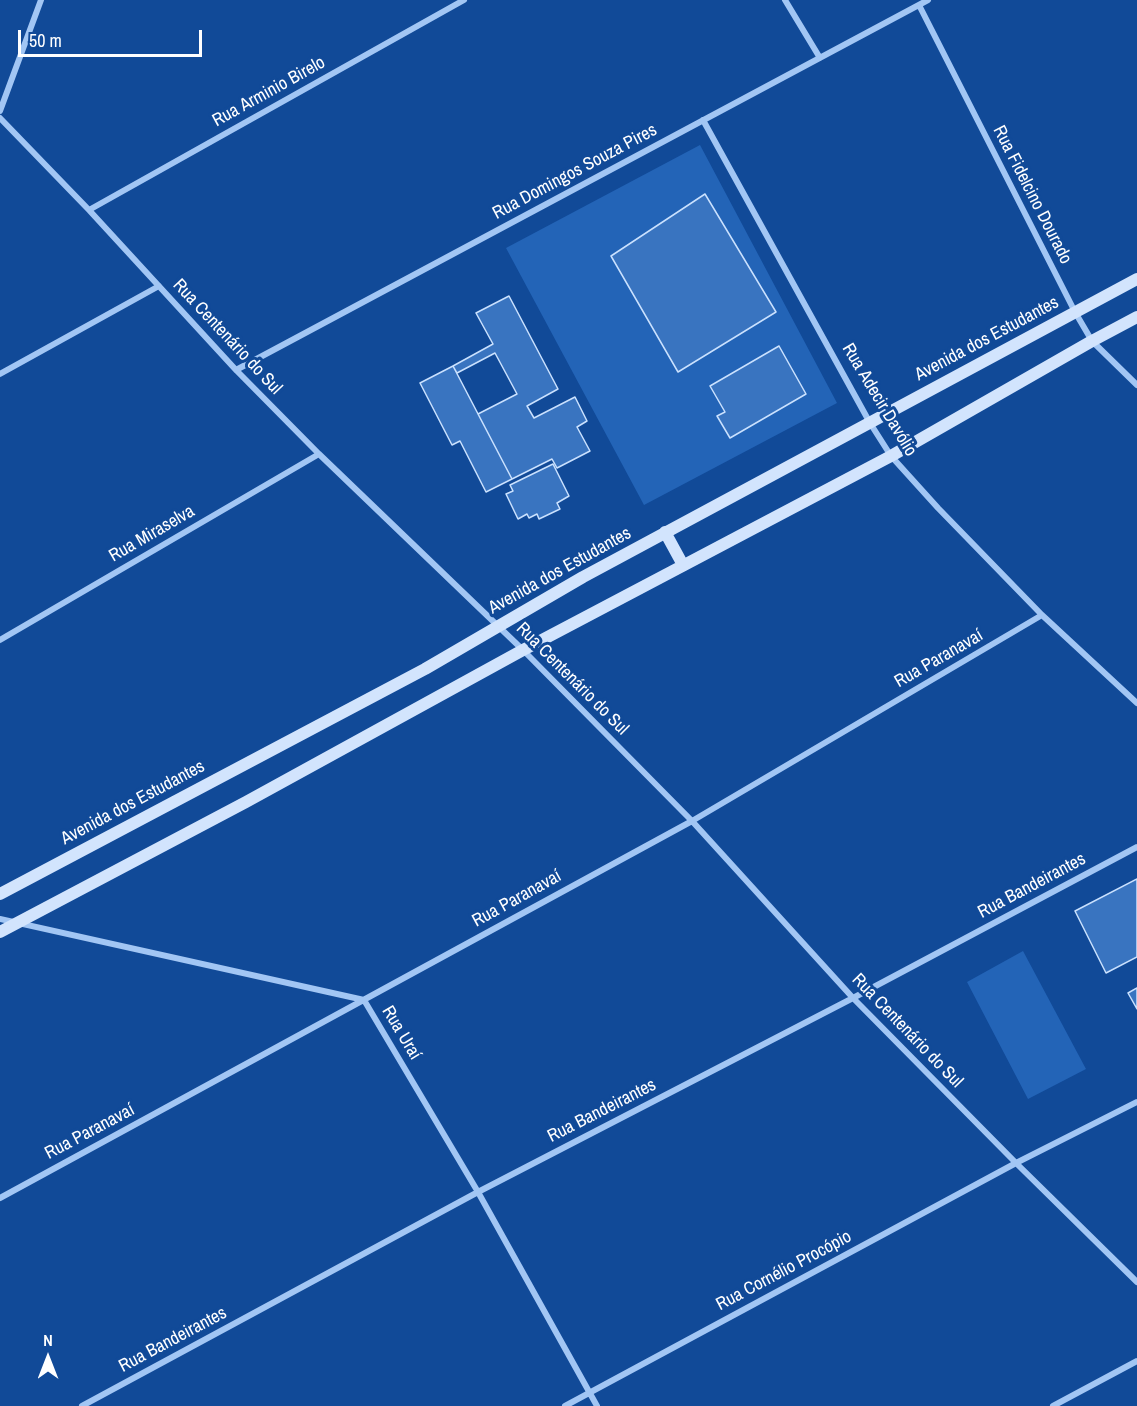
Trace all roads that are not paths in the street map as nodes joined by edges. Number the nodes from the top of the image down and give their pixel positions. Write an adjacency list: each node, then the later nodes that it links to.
1 (41, 0): 7 (street)
2 (464, 0): 10 (street, Rua Arminio Birelo)
3 (785, 0): 6 (street)
4 (928, 0): 5 (street, Rua Domingos Souza Pires)
5 (919, 5): 6 (street, Rua Domingos Souza Pires); 13 (street, Rua Fidelcino Dourado)
6 (820, 58): 9 (street, Rua Domingos Souza Pires)
7 (0, 111)
8 (0, 118): 10 (street, Rua Centenário do Sul)
9 (703, 120): 16 (street, Rua Domingos Souza Pires); 19 (street, Rua Adecir Davólio)
10 (89, 210): 12 (street, Rua Centenário do Sul)
11 (1137, 279): 13 (street, Avenida dos Estudantes)
12 (159, 286): 16 (street, Rua Centenário do Sul); 17 (street)
13 (1075, 312): 15 (street, Rua Fidelcino Dourado); 19 (street, Avenida dos Estudantes)
14 (1137, 317): 15 (street)
15 (1092, 341): 18 (street, Rua Fidelcino Dourado); 21 (street)
16 (236, 370): 20 (street, Rua Centenário do Sul)
17 (0, 374)
18 (1137, 385)
19 (870, 423): 21 (street, Rua Adecir Davólio); 22 (street, Avenida dos Estudantes)
20 (319, 454): 25 (street, Rua Centenário do Sul); 26 (street, Rua Miraselva)
21 (891, 456): 23 (street); 24 (street, Rua Adecir Davólio)
22 (665, 532): 23 (street); 25 (street, Avenida dos Estudantes)
23 (683, 565): 27 (street)
24 (1042, 615): 28 (street, Rua Adecir Davólio); 29 (street, Rua Paranavaí)
25 (498, 626): 27 (street, Rua Centenário do Sul); 31 (street, Avenida dos Estudantes)
26 (0, 640)
27 (523, 650): 29 (street, Rua Centenário do Sul); 33 (street)
28 (1137, 703)
29 (692, 820): 35 (street, Rua Centenário do Sul); 36 (street, Rua Paranavaí)
30 (1137, 847): 35 (street, Rua Bandeirantes)
31 (0, 894)
32 (0, 919): 33 (street, Rua Uraí)
33 (17, 923): 34 (street); 36 (street, Rua Uraí)
34 (0, 932)
35 (853, 998): 38 (street, Rua Centenário do Sul); 39 (street, Rua Bandeirantes)
36 (364, 1000): 39 (street, Rua Uraí); 40 (street, Rua Paranavaí)
37 (1137, 1102): 38 (street, Rua Cornélio Procópio)
38 (1016, 1163): 41 (street, Rua Centenário do Sul); 43 (street, Rua Cornélio Procópio)
39 (478, 1192): 43 (street, Rua Uraí); 44 (street, Rua Bandeirantes)
40 (0, 1198)
41 (1137, 1282)
42 (1137, 1361): 47 (street)
43 (589, 1393): 45 (street, Rua Cornélio Procópio); 46 (street, Rua Uraí)
44 (82, 1406)
45 (565, 1406)
46 (597, 1406)
47 (1053, 1406)

